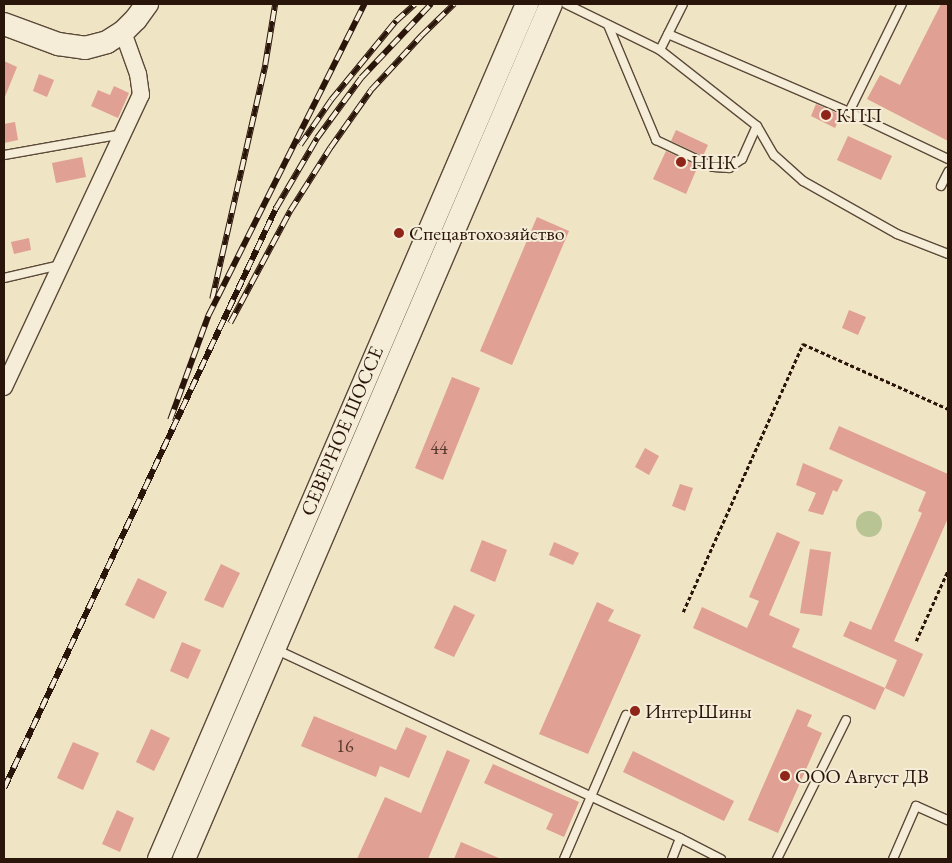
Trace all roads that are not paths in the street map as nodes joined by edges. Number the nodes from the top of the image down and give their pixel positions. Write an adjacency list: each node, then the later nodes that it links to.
1 (147, 4): 9 (main road)
2 (527, 4): 23 (main road, СЕВЕРНОЕ ШОССЕ)
3 (551, 4): 24 (main road, СЕВЕРНОЕ ШОССЕ)
4 (566, 4): 8 (lane)
5 (684, 4): 10 (lane)
6 (902, 4): 12 (lane)
7 (4, 24): 9 (main road)
8 (608, 25): 11 (lane); 13 (lane)
9 (123, 32): 14 (street)
10 (668, 34): 11 (lane); 12 (lane)
11 (660, 50): 13 (lane)
12 (848, 112): 16 (lane)
13 (757, 126): 19 (lane)
14 (123, 134): 15 (lane); 20 (street)
15 (4, 155)
16 (948, 159)
17 (948, 172): 18 (lane)
18 (941, 186)
19 (948, 254)
20 (62, 264): 21 (lane); 22 (street)
21 (4, 278)
22 (4, 387)
23 (252, 640): 24 (main road); 30 (main road, СЕВЕРНОЕ ШОССЕ)
24 (273, 648): 27 (lane); 31 (main road, СЕВЕРНОЕ ШОССЕ)
25 (626, 715): 27 (lane)
26 (846, 720): 35 (lane)
27 (590, 796): 29 (lane); 32 (lane)
28 (948, 820): 36 (lane)
29 (680, 838): 33 (lane); 34 (lane)
30 (159, 859)
31 (184, 859)
32 (564, 859)
33 (672, 859)
34 (721, 859)
35 (777, 859)
36 (892, 859)

